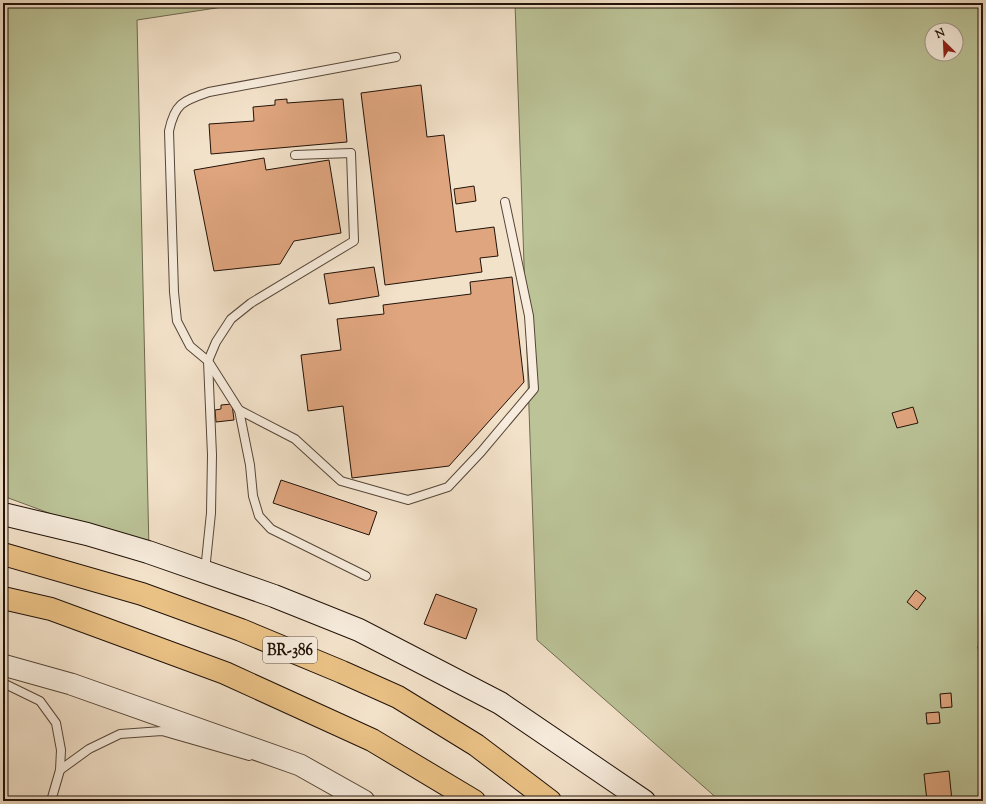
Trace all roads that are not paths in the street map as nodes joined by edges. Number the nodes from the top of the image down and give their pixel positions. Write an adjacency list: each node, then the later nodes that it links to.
1 (396, 57): 4 (lane)
2 (295, 155): 4 (lane)
3 (505, 202): 5 (lane)
4 (208, 361): 5 (lane); 8 (lane)
5 (239, 410): 9 (lane)
6 (3, 514): 8 (main road)
7 (3, 554): 18 (highway, BR-386)
8 (205, 574): 19 (main road)
9 (366, 576)
10 (3, 598): 17 (highway)
11 (3, 665): 13 (street)
12 (3, 683): 14 (lane)
13 (300, 765): 14 (lane); 16 (street)
14 (60, 770): 15 (lane)
15 (51, 801)
16 (364, 801)
17 (474, 801)
18 (550, 801)
19 (644, 801)

